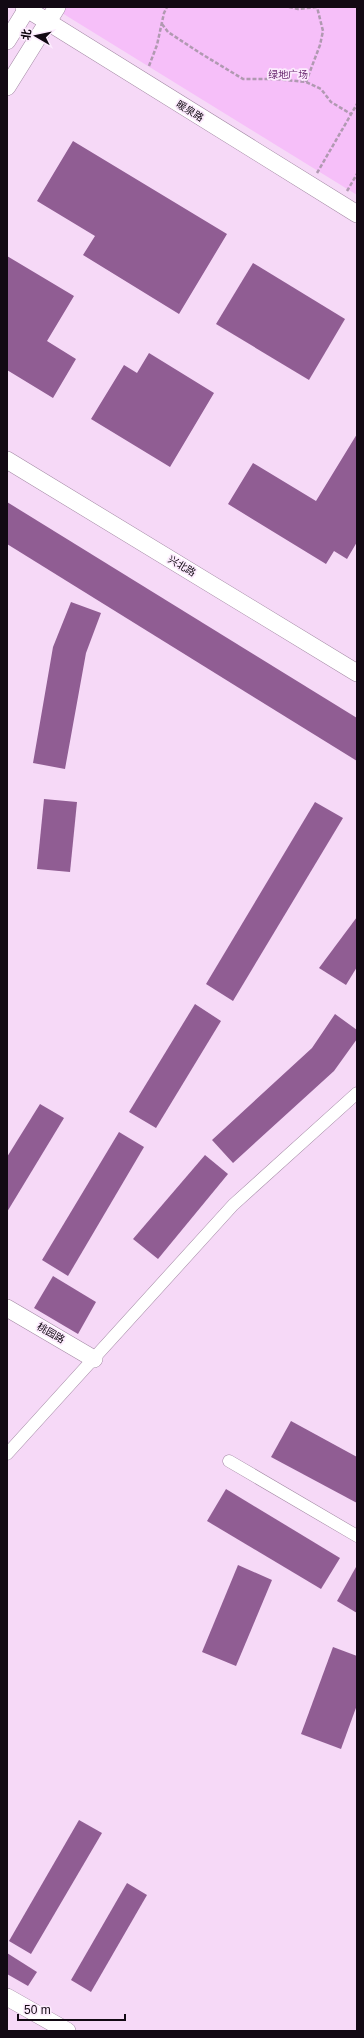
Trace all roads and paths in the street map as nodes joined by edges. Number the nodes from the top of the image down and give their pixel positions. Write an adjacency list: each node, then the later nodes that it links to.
1 (57, 7): 6 (street)
2 (167, 7): 7 (path)
3 (289, 7): 4 (path)
4 (317, 7): 10 (path)
5 (26, 8): 6 (street, 暖泉路); 8 (street)
6 (48, 22): 9 (street, 暖泉路); 11 (street)
7 (162, 24): 9 (path); 10 (path)
8 (7, 41)
9 (145, 82): 14 (street, 暖泉路)
10 (306, 82): 13 (path)
11 (7, 87)
12 (357, 104): 13 (path)
13 (351, 114): 14 (path)
14 (310, 185): 15 (street, 暖泉路)
15 (357, 214)
16 (7, 460): 17 (street, 兴北路)
17 (357, 673)
18 (357, 1092): 20 (street)
19 (7, 1308): 20 (street, 桃园路)
20 (94, 1359): 21 (street)
21 (7, 1454)
22 (229, 1461): 23 (street)
23 (357, 1536)
24 (7, 1997): 25 (street)
25 (67, 2031)

